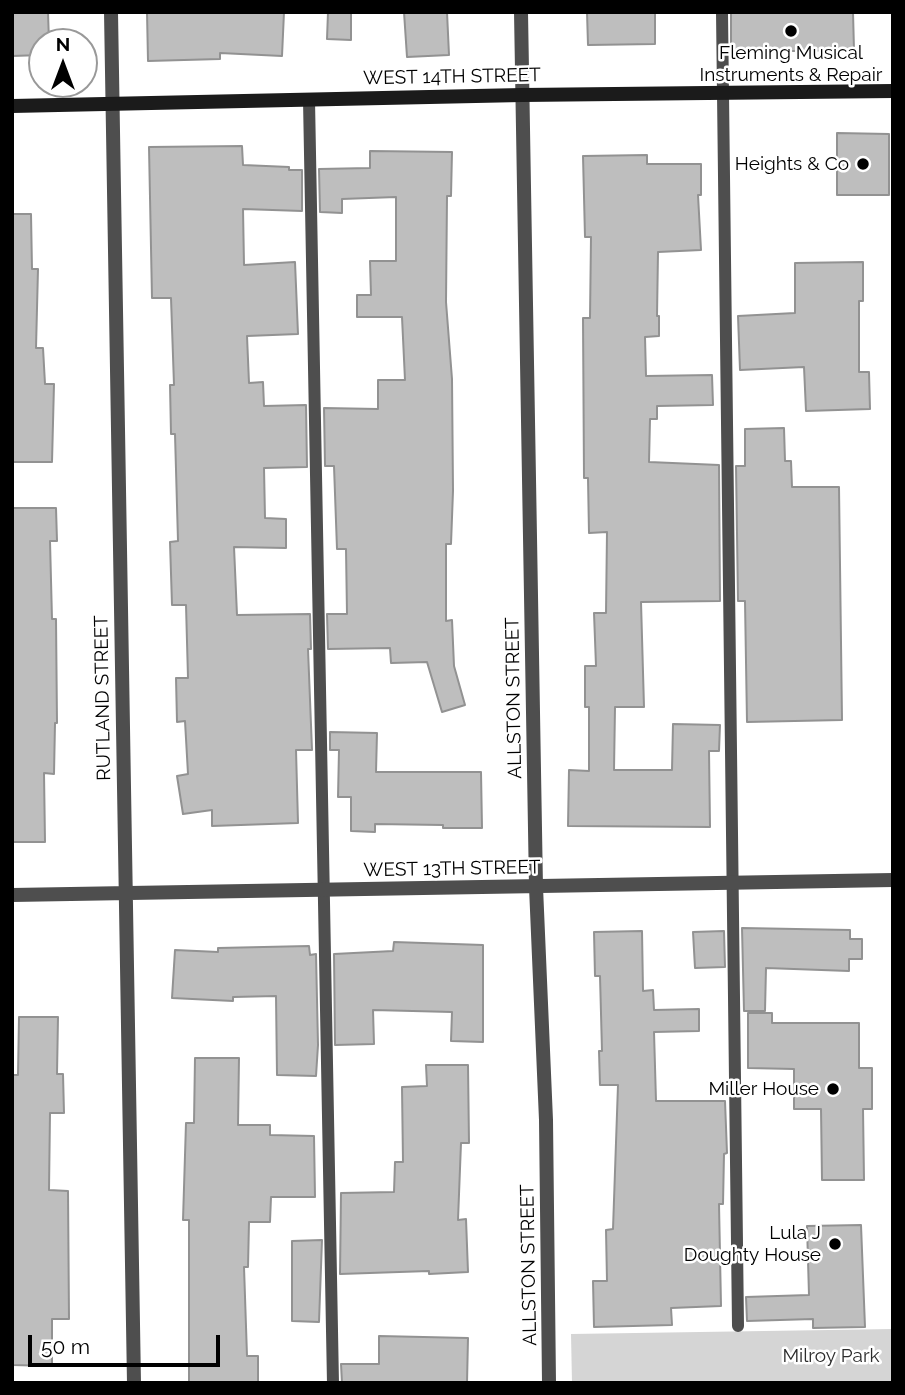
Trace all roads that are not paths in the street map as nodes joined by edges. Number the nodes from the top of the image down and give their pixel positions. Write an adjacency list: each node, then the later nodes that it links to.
1 (111, 12): 8 (street, RUTLAND STREET)
2 (521, 12): 6 (street, ALLSTON STREET)
3 (722, 12): 5 (lane)
4 (893, 91): 5 (street, WEST 14TH STREET)
5 (723, 93): 6 (street, WEST 14TH STREET); 11 (lane)
6 (522, 95): 7 (street, WEST 14TH STREET); 12 (street, ALLSTON STREET)
7 (309, 100): 8 (street, WEST 14TH STREET); 13 (lane)
8 (112, 104): 9 (street, WEST 14TH STREET); 14 (street, RUTLAND STREET)
9 (12, 106)
10 (893, 880): 11 (street, WEST 13TH STREET)
11 (733, 884): 12 (street, WEST 13TH STREET); 16 (lane)
12 (537, 887): 13 (street, WEST 13TH STREET); 19 (street, ALLSTON STREET)
13 (323, 891): 14 (street, WEST 13TH STREET); 18 (lane)
14 (126, 894): 15 (street, WEST 13TH STREET); 17 (street, RUTLAND STREET)
15 (12, 895)
16 (738, 1326)
17 (134, 1383)
18 (333, 1383)
19 (550, 1383)

